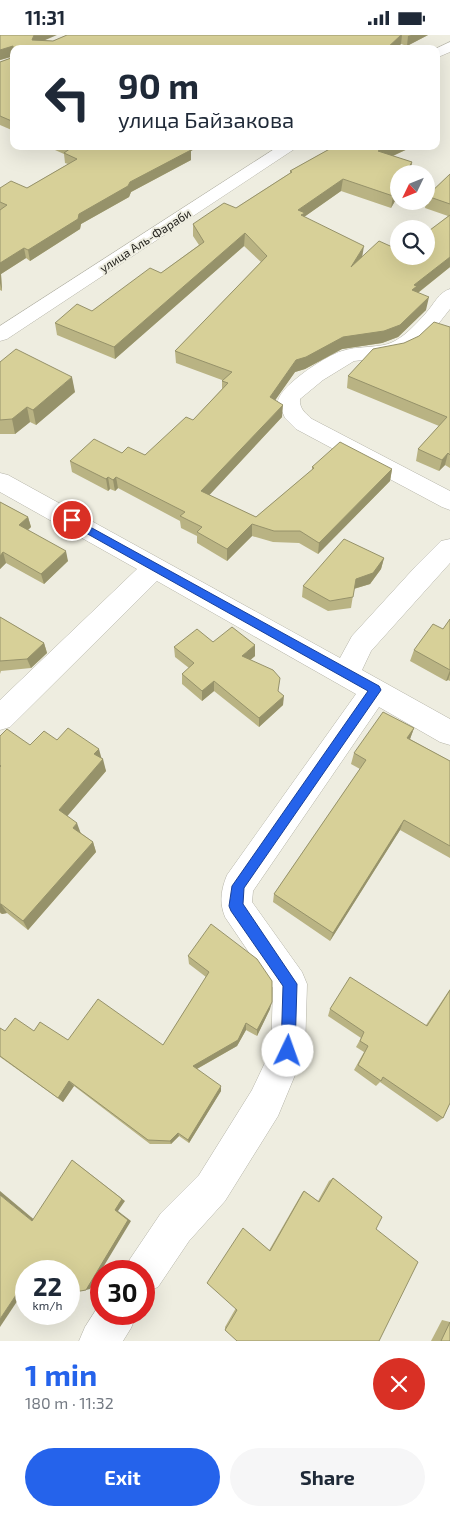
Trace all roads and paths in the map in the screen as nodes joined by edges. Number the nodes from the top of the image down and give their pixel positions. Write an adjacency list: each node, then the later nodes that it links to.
1 (285, 150): 3 (street, улица Аль-Фараби)
2 (450, 295): 5 (street)
3 (0, 335)
4 (0, 481): 7 (street)
5 (450, 501)
6 (450, 548): 8 (street)
7 (155, 567): 8 (street); 10 (street)
8 (346, 674): 9 (street)
9 (375, 690): 11 (street); 12 (street)
10 (0, 718)
11 (450, 733)
12 (152, 1260)
13 (110, 1325): 14 (street)
14 (99, 1341)

